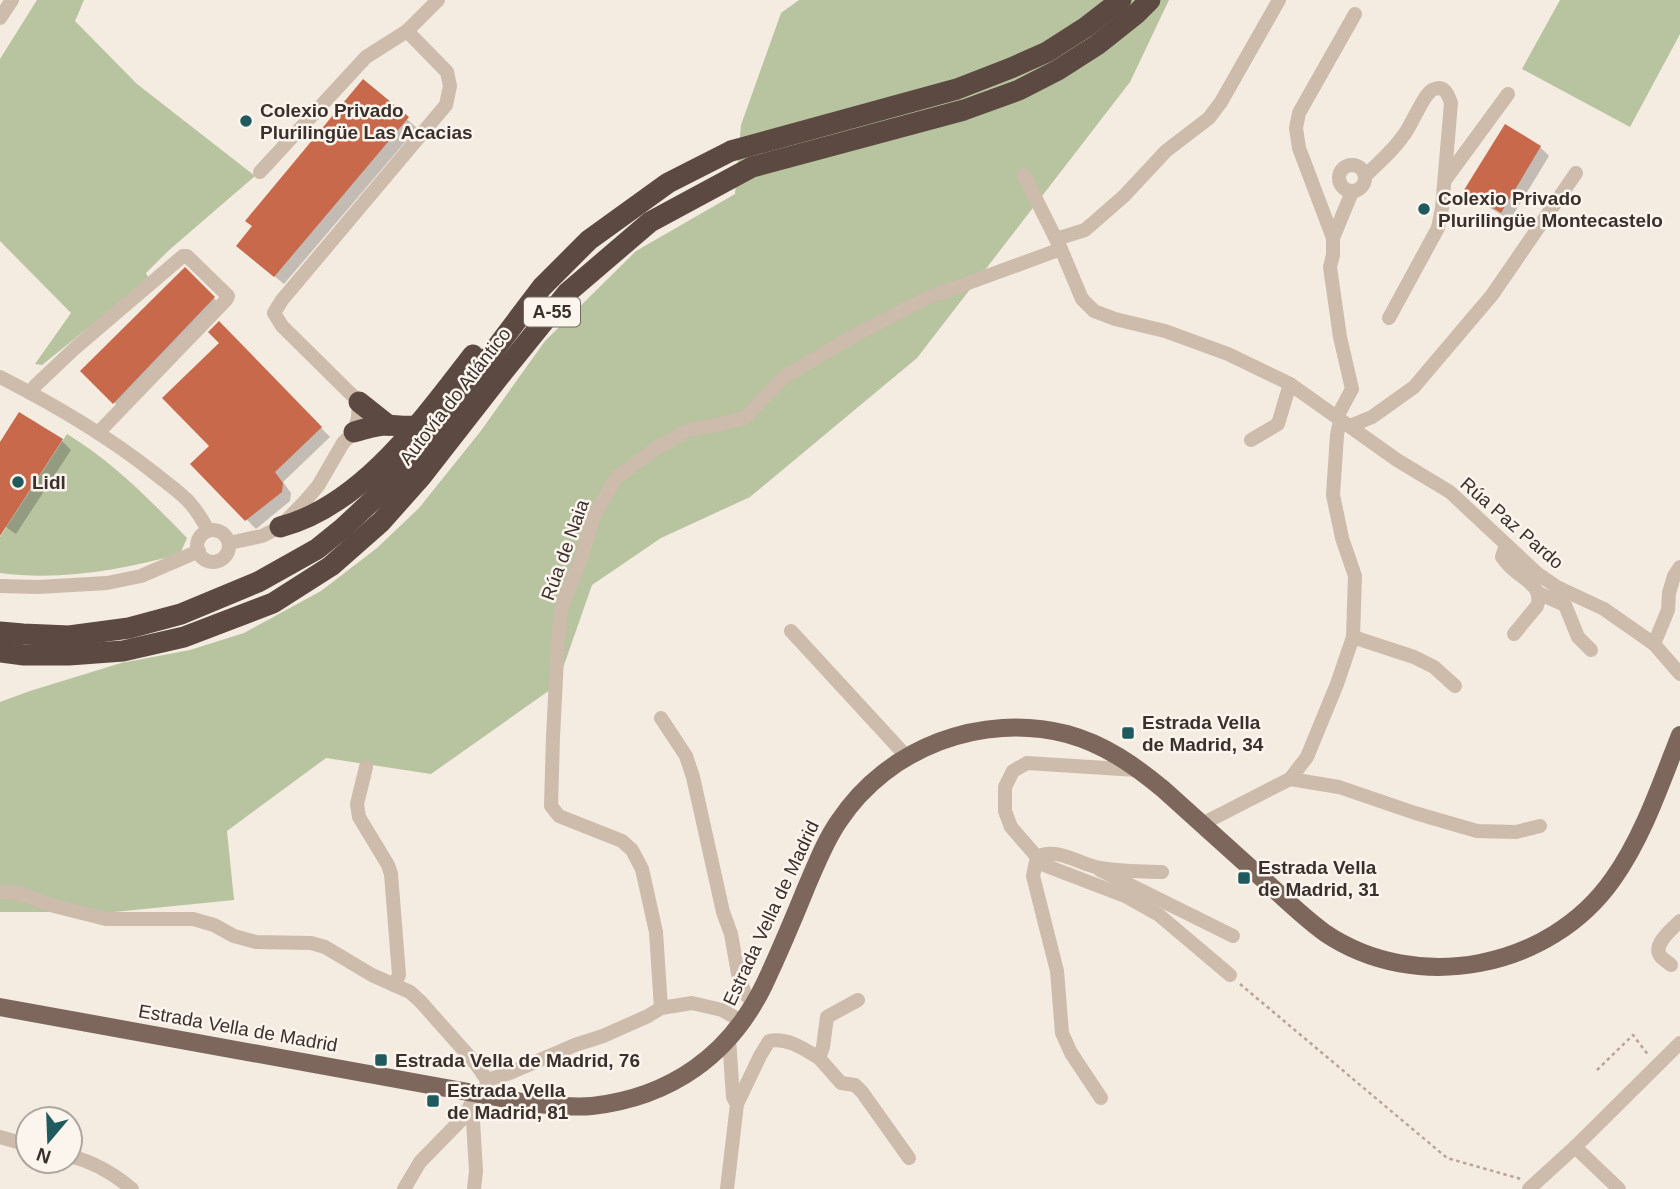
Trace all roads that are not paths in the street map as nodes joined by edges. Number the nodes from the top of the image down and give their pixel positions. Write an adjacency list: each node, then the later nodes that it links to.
1 (12, 0): 7 (street)
2 (438, 0): 8 (street)
3 (1121, 0): 15 (highway, Autovía do Atlántico / A-55)
4 (1150, 0): 44 (highway, Autovía do Atlántico / A-55)
5 (1279, 0): 18 (street)
6 (1355, 14): 17 (street)
7 (0, 18)
8 (407, 31): 10 (street); 23 (street)
9 (1508, 94): 14 (street)
10 (260, 172)
11 (1576, 173): 24 (street)
12 (1024, 175): 18 (street, Rúa Paz Pardo)
13 (1365, 176): 14 (street); 16 (street); 16 (street)
14 (1444, 182): 19 (street)
15 (668, 183): 26 (highway, A-55); 39 (highway, Autovía do Atlántico / A-55)
16 (1352, 192): 17 (street)
17 (1333, 238): 24 (street)
18 (1059, 244): 21 (street, Rúa Paz Pardo); 67 (street, Rúa de Naia)
19 (1389, 318)
20 (0, 377): 22 (street)
21 (1290, 384): 24 (street, Rúa Paz Pardo); 29 (street)
22 (30, 393): 28 (street); 28 (street)
23 (359, 402): 25 (highway); 27 (street)
24 (1342, 421): 33 (street, Rúa Paz Pardo); 41 (street)
25 (388, 425): 26 (highway); 27 (highway)
26 (415, 426): 30 (highway)
27 (354, 432): 30 (street)
28 (98, 433): 31 (street)
29 (1251, 440)
30 (280, 527): 32 (street)
31 (208, 530): 32 (street); 34 (street)
32 (229, 543): 34 (street)
33 (1506, 545): 37 (street); 42 (street, Rúa Paz Pardo)
34 (199, 551): 36 (street)
35 (1680, 567): 42 (street)
36 (0, 586)
37 (1538, 593): 40 (street); 43 (street)
38 (791, 631): 49 (street)
39 (0, 632)
40 (1514, 634)
41 (1353, 637): 46 (street); 52 (street)
42 (1654, 644): 45 (street, Rúa Paz Pardo)
43 (1591, 650)
44 (0, 652)
45 (1680, 674)
46 (1455, 686)
47 (661, 718): 65 (street)
48 (1680, 736): 53 (main road, Estrada Vella de Madrid)
49 (907, 757): 51 (main road, Estrada Vella de Madrid); 65 (main road, Estrada Vella de Madrid)
50 (366, 768): 63 (street)
51 (1141, 771): 53 (main road, Estrada Vella de Madrid); 55 (street)
52 (1290, 779): 53 (street); 54 (street)
53 (1202, 824)
54 (1540, 826)
55 (1037, 857): 56 (street); 62 (street); 73 (street)
56 (1096, 867): 57 (street); 60 (street)
57 (1162, 872)
58 (0, 892): 63 (street)
59 (1680, 921): 61 (street)
60 (1233, 936)
61 (1671, 965)
62 (1230, 975)
63 (394, 985): 72 (street)
64 (858, 1000): 71 (street)
65 (755, 1004): 68 (main road, Estrada Vella de Madrid)
66 (0, 1007): 72 (main road, Estrada Vella de Madrid)
67 (661, 1008): 68 (street); 72 (street)
68 (743, 1022): 69 (main road, Estrada Vella de Madrid)
69 (729, 1040): 72 (main road, Estrada Vella de Madrid); 74 (street)
70 (1680, 1043): 75 (street)
71 (819, 1058): 74 (street); 76 (street)
72 (480, 1092): 80 (street); 81 (street)
73 (1101, 1098)
74 (737, 1104): 82 (street)
75 (1575, 1147): 78 (street); 83 (street)
76 (909, 1158)
77 (84, 1160): 79 (street)
78 (1532, 1186)
79 (132, 1189)
80 (404, 1189)
81 (474, 1189)
82 (727, 1189)
83 (1619, 1189)

